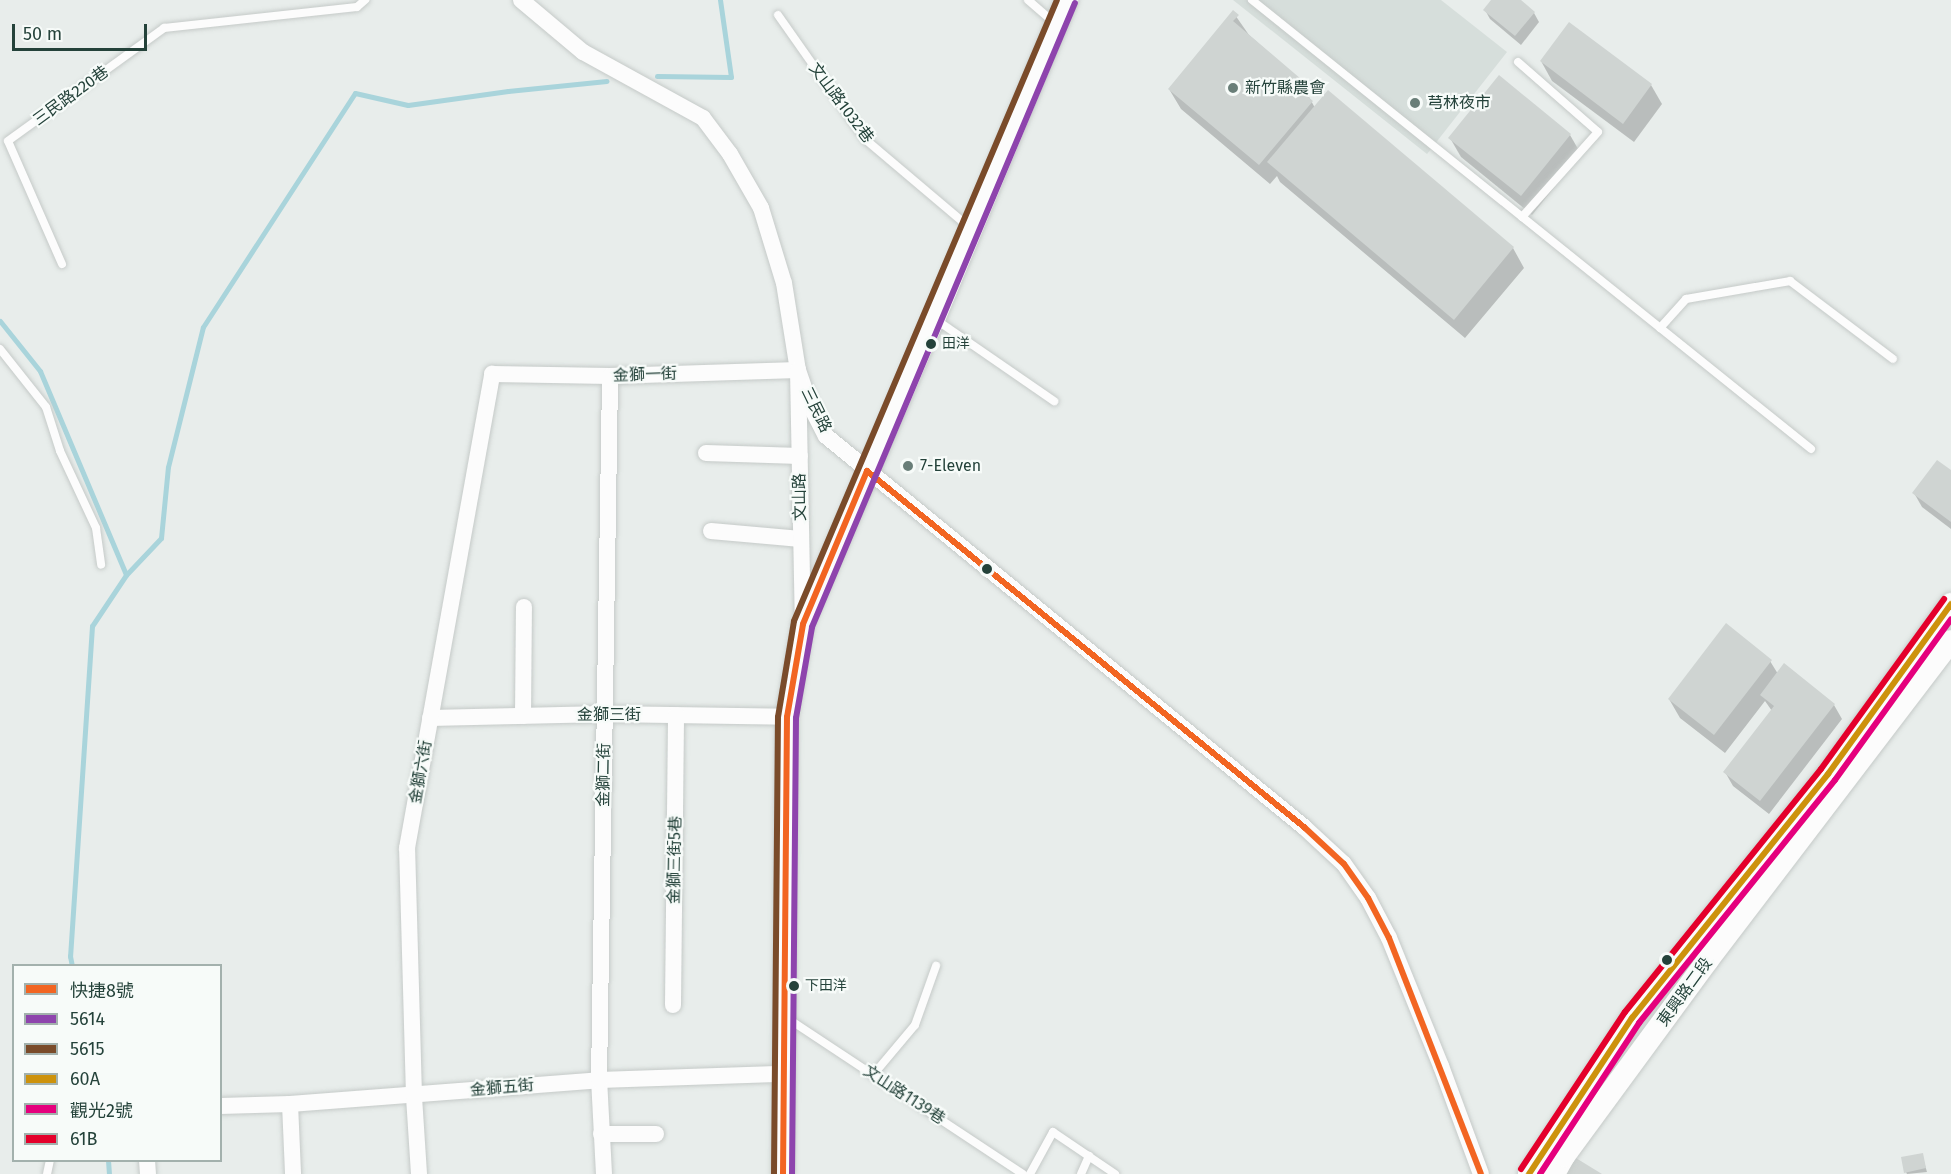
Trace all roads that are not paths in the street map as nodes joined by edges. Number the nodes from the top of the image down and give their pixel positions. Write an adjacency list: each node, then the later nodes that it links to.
1 (365, 0): 11 (lane, 三民路220巷)
2 (521, 0): 16 (street, 三民路)
3 (1028, 0): 7 (lane)
4 (1067, 0): 7 (main road, 文山路)
5 (1252, 0): 9 (lane)
6 (778, 15): 10 (lane, 文山路1032巷)
7 (1057, 25): 10 (main road, 文山路)
8 (1518, 62): 9 (lane)
9 (1522, 217): 13 (lane)
10 (970, 228): 12 (main road, 文山路)
11 (62, 264)
12 (934, 319): 19 (lane); 23 (main road, 文山路)
13 (1660, 328): 15 (lane); 20 (lane)
14 (0, 349): 26 (lane)
15 (1893, 359)
16 (798, 370): 18 (street, 金獅一街); 22 (street, 文山路); 23 (street, 三民路)
17 (492, 374): 18 (street, 金獅一街); 35 (street, 金獅六街)
18 (610, 376): 31 (street, 金獅二街)
19 (1054, 401)
20 (1811, 449)
21 (706, 453): 22 (street)
22 (800, 456): 25 (street, 文山路)
23 (867, 471): 29 (main road, 文山路); 57 (street, 三民路)
24 (711, 531): 25 (street)
25 (801, 539): 29 (street, 文山路)
26 (101, 565)
27 (1951, 604): 36 (main road, 東興路二段)
28 (524, 607): 33 (street)
29 (803, 624): 34 (main road, 文山路)
30 (1951, 642): 36 (main road, 東興路二段)
31 (605, 714): 32 (street, 金獅三街); 33 (street, 金獅三街); 42 (street, 金獅二街)
32 (676, 715): 34 (street, 金獅三街); 38 (street, 金獅三街5巷)
33 (523, 716): 35 (street, 金獅三街)
34 (787, 717): 39 (main road, 文山路)
35 (430, 718): 43 (street, 金獅六街)
36 (1879, 720): 58 (main road, 東興路二段); 59 (main road, 東興路二段)
37 (936, 966): 41 (lane)
38 (674, 1005)
39 (784, 1016): 40 (main road, 文山路); 41 (lane, 文山路1139巷)
40 (784, 1074): 42 (street, 金獅五街); 52 (main road, 文山路)
41 (873, 1075): 53 (lane, 文山路1139巷)
42 (599, 1080): 43 (street, 金獅五街); 46 (street, 金獅二街)
43 (414, 1096): 44 (street, 金獅五街); 50 (street, 金獅六街)
44 (290, 1104): 45 (street, 金獅五街); 49 (street)
45 (222, 1106)
46 (602, 1134): 47 (street); 51 (street, 金獅二街)
47 (656, 1134)
48 (1089, 1156): 54 (lane); 55 (lane); 56 (lane)
49 (293, 1174)
50 (418, 1174)
51 (604, 1174)
52 (783, 1174)
53 (1023, 1174)
54 (1030, 1174)
55 (1081, 1174)
56 (1115, 1174)
57 (1481, 1174)
58 (1529, 1174)
59 (1554, 1174)

